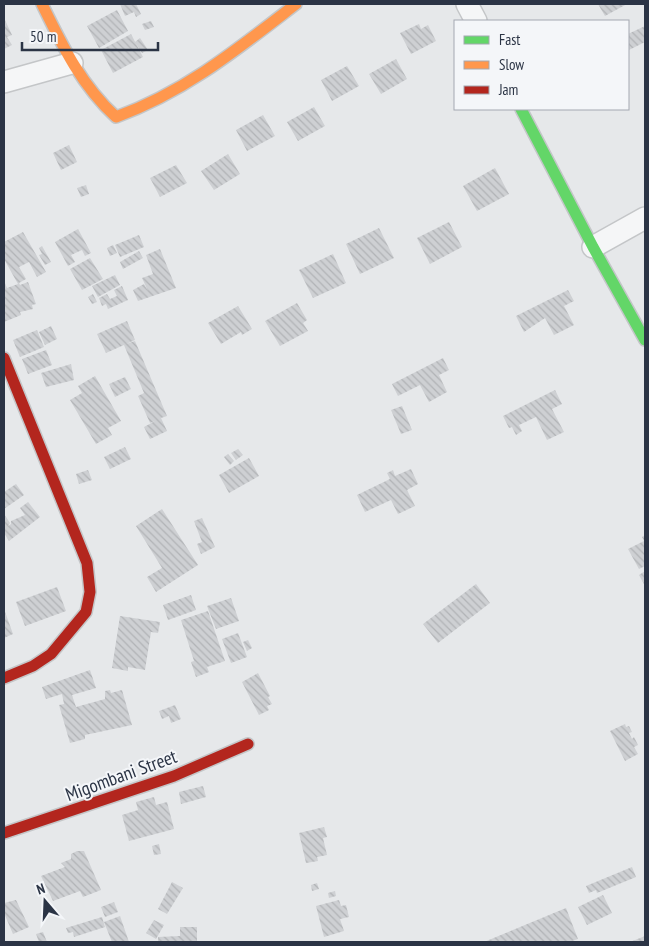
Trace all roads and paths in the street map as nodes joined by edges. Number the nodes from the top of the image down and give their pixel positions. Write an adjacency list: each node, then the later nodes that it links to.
1 (42, 4): 5 (street)
2 (296, 4): 5 (street)
3 (467, 4): 4 (street)
4 (475, 20)
5 (72, 63): 6 (street)
6 (4, 82)
7 (522, 110): 9 (street)
8 (645, 218): 9 (street)
9 (593, 246): 10 (street)
10 (645, 340)
11 (4, 358): 12 (street)
12 (4, 678)
13 (248, 744): 14 (street, Migombani Street)
14 (4, 833)

